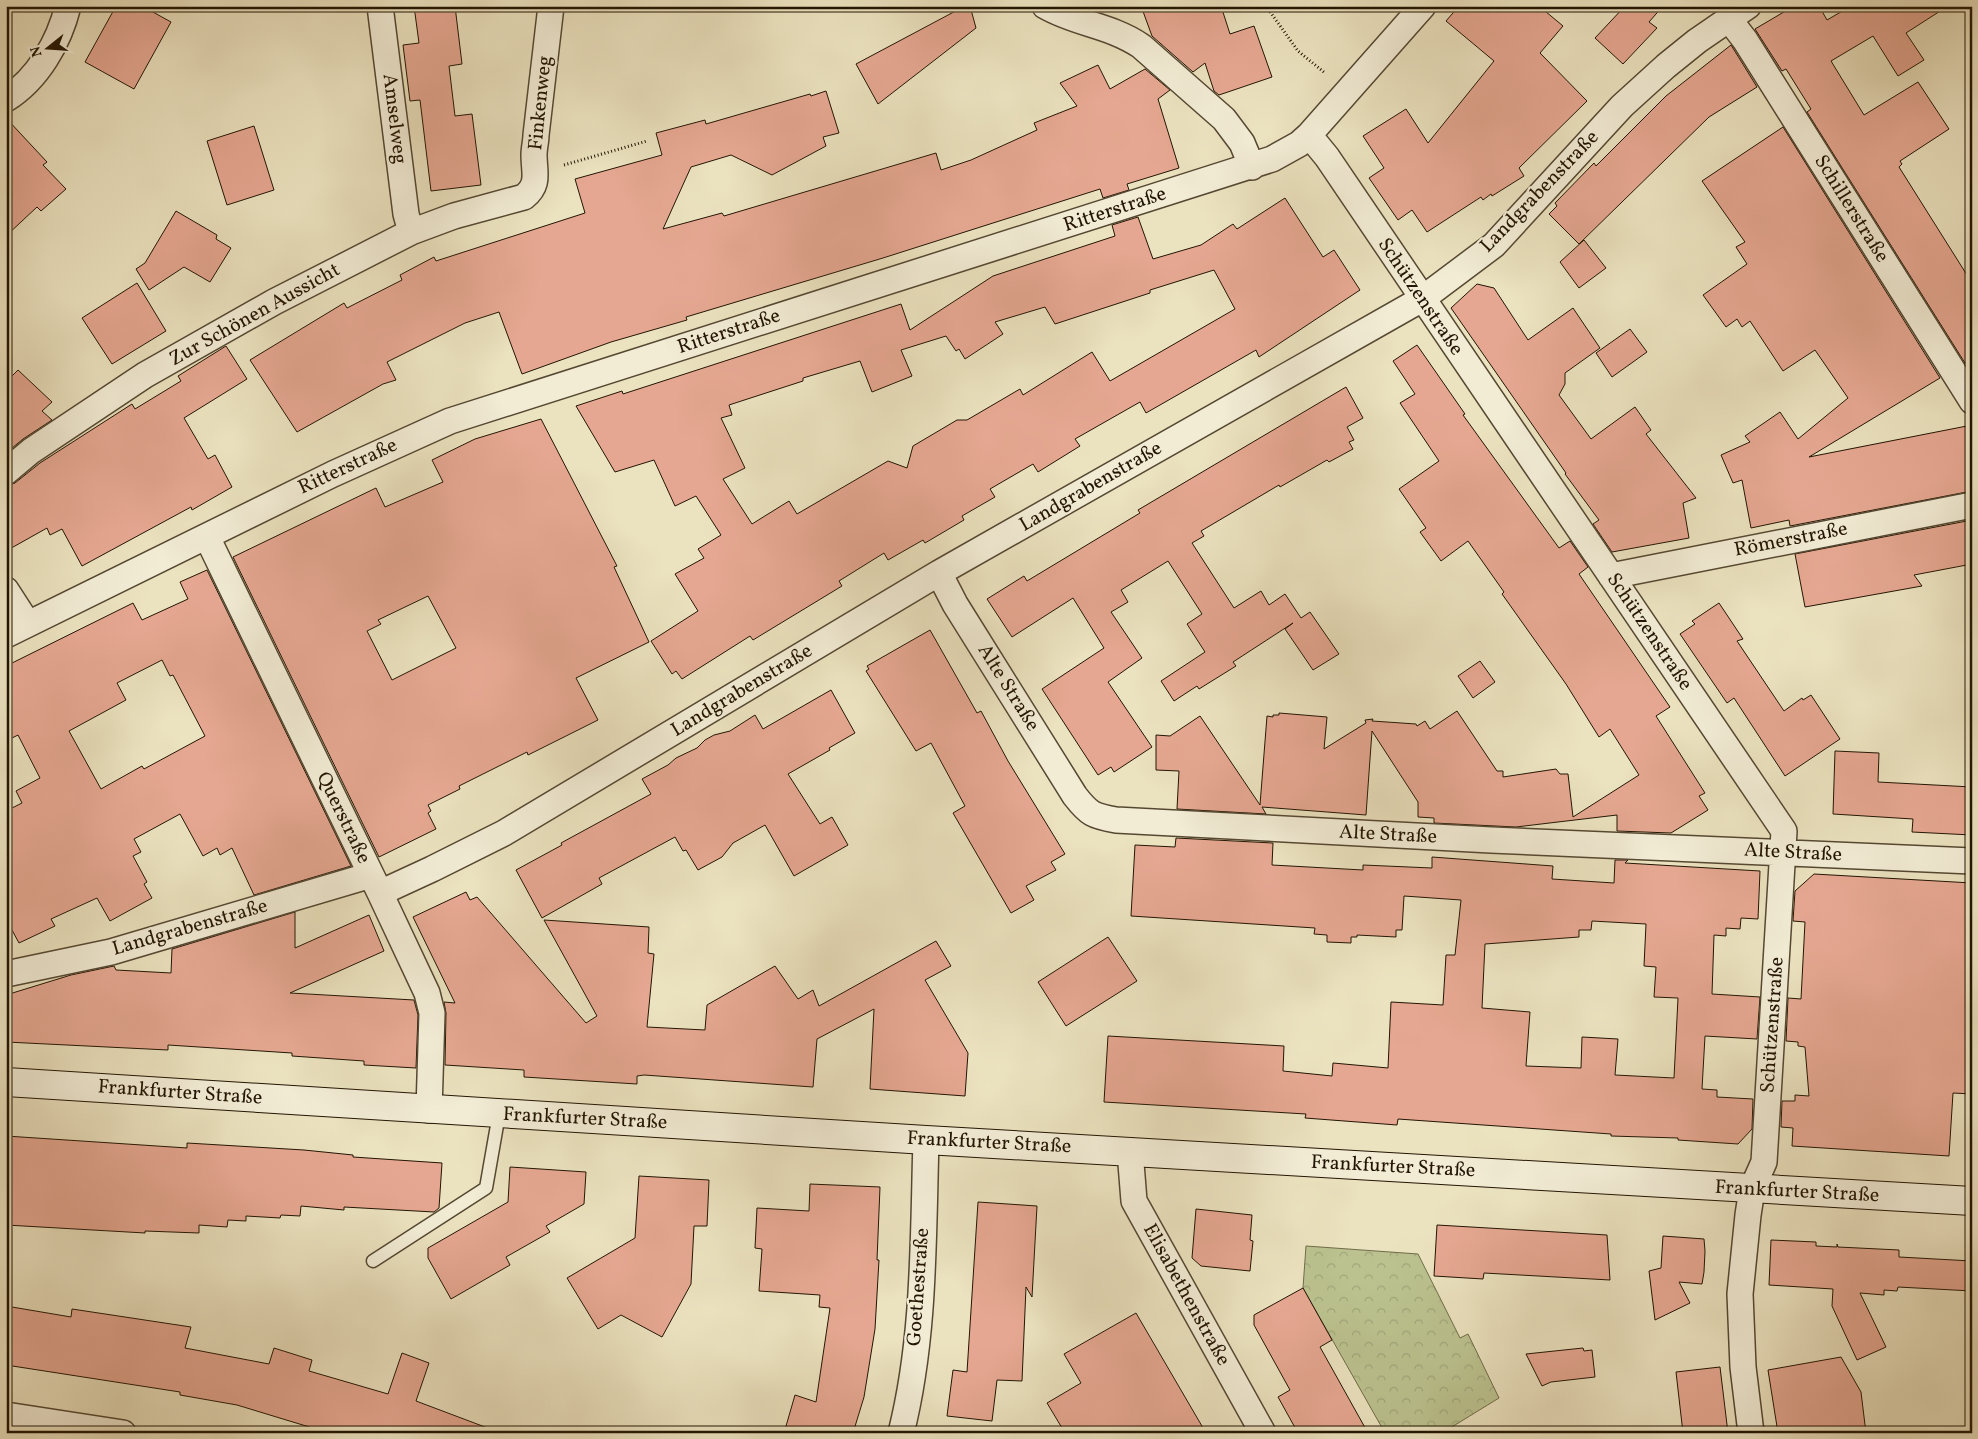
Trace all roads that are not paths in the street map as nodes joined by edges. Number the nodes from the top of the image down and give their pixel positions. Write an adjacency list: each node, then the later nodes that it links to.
1 (68, 6): 8 (street)
2 (380, 6): 12 (street, Amselweg)
3 (551, 6): 11 (street, Finkenweg)
4 (1044, 6): 7 (street)
5 (1423, 6): 9 (street, Ritterstraße)
6 (1738, 12): 13 (street, Landgrabenstraße); 14 (street, Schillerstraße)
7 (1082, 13): 10 (street)
8 (6, 99)
9 (1309, 135): 10 (street, Ritterstraße); 13 (street, Schützenstraße)
10 (1252, 167): 17 (street, Ritterstraße)
11 (524, 197): 12 (street, Zur Schönen Aussicht)
12 (411, 232): 15 (street, Zur Schönen Aussicht)
13 (1422, 299): 18 (street, Landgrabenstraße); 19 (street, Schützenstraße)
14 (1972, 401)
15 (6, 472)
16 (1972, 505): 19 (street, Römerstraße)
17 (207, 538): 21 (street, Ritterstraße); 25 (street, Querstraße)
18 (939, 573): 23 (street, Alte Straße); 25 (street, Landgrabenstraße)
19 (1611, 576): 23 (street, Schützenstraße)
20 (6, 590): 21 (street)
21 (28, 624): 22 (street, Ritterstraße)
22 (6, 636)
23 (1784, 852): 24 (street, Alte Straße); 32 (street, Schützenstraße)
24 (1972, 862)
25 (376, 884): 26 (street, Landgrabenstraße); 28 (street, Querstraße)
26 (6, 974)
27 (6, 1082): 28 (main road, Frankfurter Straße)
28 (429, 1110): 29 (main road, Frankfurter Straße)
29 (499, 1114): 30 (main road, Frankfurter Straße); 34 (lane)
30 (926, 1140): 31 (main road, Frankfurter Straße); 37 (street, Goethestraße)
31 (1130, 1151): 32 (main road, Frankfurter Straße); 38 (street, Elisabethenstraße)
32 (1752, 1189): 33 (main road, Frankfurter Straße); 39 (street, Schützenstraße)
33 (1972, 1201)
34 (373, 1261)
35 (6, 1415): 36 (street)
36 (123, 1433)
37 (900, 1433)
38 (1263, 1433)
39 (1751, 1433)

